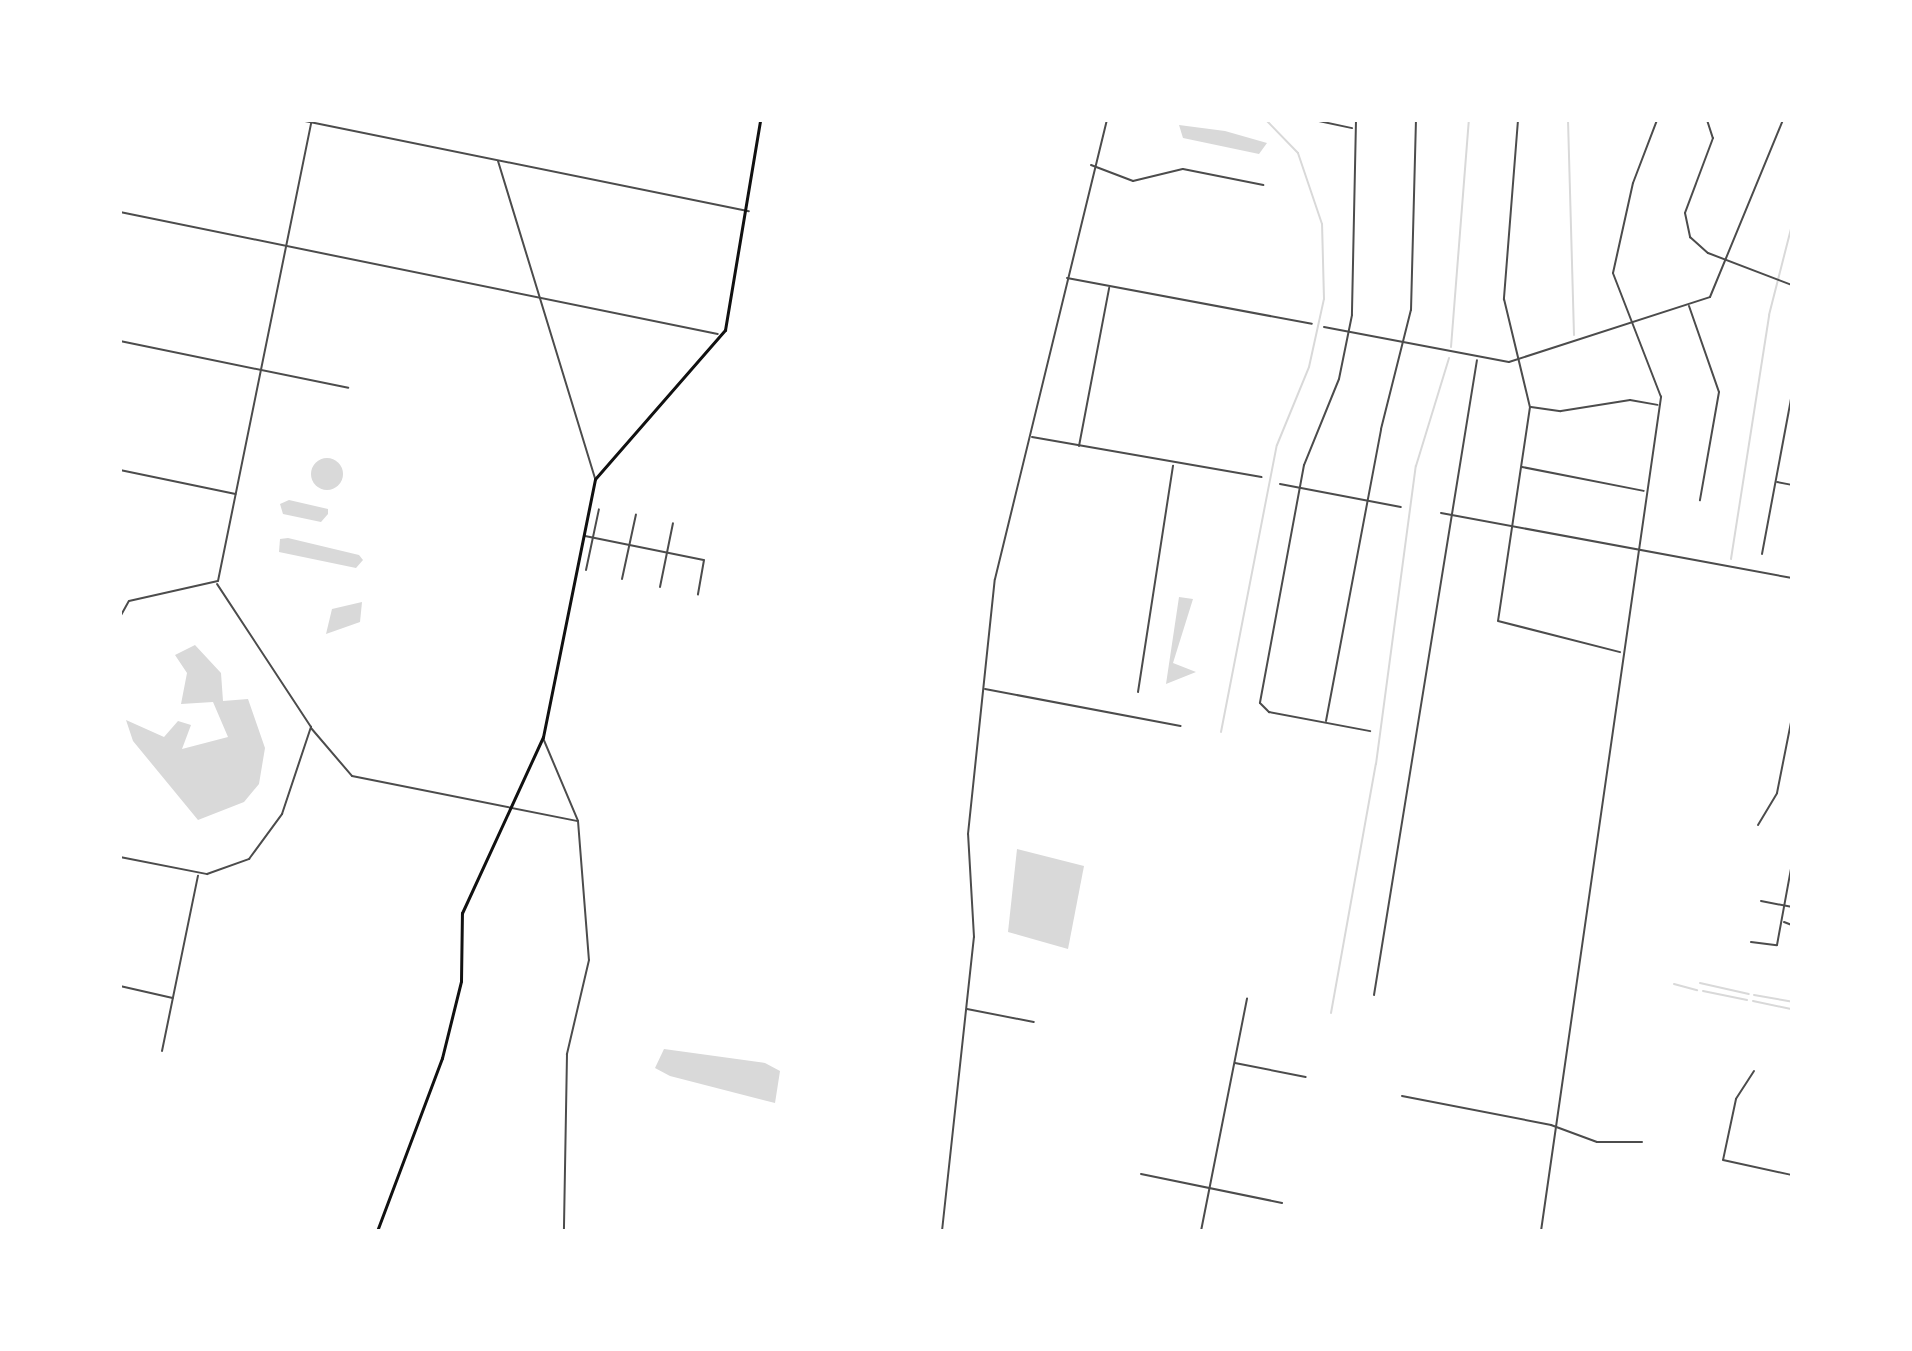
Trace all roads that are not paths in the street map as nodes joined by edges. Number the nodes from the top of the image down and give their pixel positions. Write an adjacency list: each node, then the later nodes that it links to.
1 (300, 120): 11 (street)
2 (760, 120): 16 (main road)
3 (1107, 120): 14 (street)
4 (1356, 120): 12 (street)
5 (1416, 120): 31 (street)
6 (1518, 120): 32 (street)
7 (1657, 120): 25 (street)
8 (1707, 120): 19 (street)
9 (1783, 120): 19 (street)
10 (1315, 121): 12 (street)
11 (311, 122): 13 (street); 18 (street)
12 (1353, 128): 28 (street)
13 (498, 160): 16 (street); 23 (street)
14 (1091, 165): 15 (street); 20 (street)
15 (1263, 185)
16 (749, 211): 29 (main road)
17 (120, 212): 18 (street)
18 (286, 246): 23 (street); 34 (street)
19 (1730, 261): 21 (street); 24 (street)
20 (1067, 278): 22 (street); 41 (street)
21 (1792, 285)
22 (1109, 287): 26 (street); 42 (street)
23 (536, 297): 29 (street); 47 (street)
24 (1688, 305): 25 (street); 55 (street)
25 (1631, 323): 32 (street); 37 (street)
26 (1312, 324)
27 (1324, 327): 28 (street)
28 (1349, 331): 31 (street); 51 (street)
29 (721, 335): 47 (main road)
30 (120, 341): 34 (street)
31 (1405, 344): 33 (street); 54 (street)
32 (1520, 358): 33 (street); 38 (street)
33 (1477, 360): 60 (street)
34 (261, 370): 35 (street); 53 (street)
35 (348, 388)
36 (1792, 393): 39 (street)
37 (1660, 406): 38 (street); 52 (street)
38 (1530, 407): 44 (street)
39 (1785, 431): 40 (street); 48 (street)
40 (1792, 432)
41 (1032, 437): 42 (street); 79 (street)
42 (1079, 446): 43 (street)
43 (1173, 464): 46 (street); 80 (street)
44 (1520, 467): 52 (street); 62 (street)
45 (120, 470): 53 (street)
46 (1262, 477)
47 (595, 479): 63 (main road)
48 (1776, 482): 50 (street); 68 (street)
49 (1280, 484): 51 (street)
50 (1792, 485)
51 (1300, 488): 54 (street); 82 (street)
52 (1644, 491): 66 (street)
53 (236, 494): 72 (street)
54 (1368, 500): 56 (street); 82 (street)
55 (1700, 500)
56 (1401, 507)
57 (599, 509): 64 (street)
58 (1441, 513): 60 (street)
59 (636, 514): 65 (street)
60 (1449, 515): 62 (street); 100 (street)
61 (673, 523): 67 (street)
62 (1511, 527): 66 (street); 78 (street)
63 (583, 536): 64 (street); 86 (main road)
64 (593, 538): 65 (street); 69 (street)
65 (629, 545): 67 (street); 71 (street)
66 (1636, 550): 70 (street); 78 (street)
67 (667, 553): 73 (street); 74 (street)
68 (1762, 554)
69 (586, 570)
70 (1792, 578)
71 (622, 579)
72 (216, 583): 76 (street); 84 (street)
73 (660, 587)
74 (698, 594)
75 (120, 600): 76 (street)
76 (129, 601): 77 (street)
77 (120, 617)
78 (1620, 652): 110 (street)
79 (984, 688): 83 (street); 103 (street)
80 (1138, 692)
81 (1792, 717): 89 (street)
82 (1326, 723): 85 (street)
83 (1181, 726)
84 (311, 727): 87 (street); 92 (street)
85 (1370, 731)
86 (543, 737): 87 (main road); 88 (street)
87 (512, 808): 88 (street); 116 (main road)
88 (578, 821): 117 (street)
89 (1758, 825)
90 (120, 857): 92 (street)
91 (1792, 863): 94 (street)
92 (198, 874): 101 (street)
93 (1761, 901): 94 (street)
94 (1784, 905): 95 (street); 96 (street)
95 (1792, 907)
96 (1782, 922): 97 (street); 98 (street)
97 (1792, 925)
98 (1751, 942)
99 (120, 986): 101 (street)
100 (1374, 995)
101 (173, 998): 105 (street)
102 (1247, 999): 106 (street)
103 (966, 1009): 104 (street); 118 (street)
104 (1034, 1022)
105 (162, 1051)
106 (1234, 1063): 108 (street); 114 (street)
107 (1754, 1071): 113 (street)
108 (1306, 1077)
109 (1402, 1096): 110 (street)
110 (1551, 1125): 111 (street); 120 (street)
111 (1642, 1142)
112 (1141, 1174): 114 (street)
113 (1792, 1175)
114 (1209, 1189): 115 (street); 119 (street)
115 (1282, 1203)
116 (377, 1231)
117 (564, 1231)
118 (942, 1231)
119 (1201, 1231)
120 (1541, 1231)

